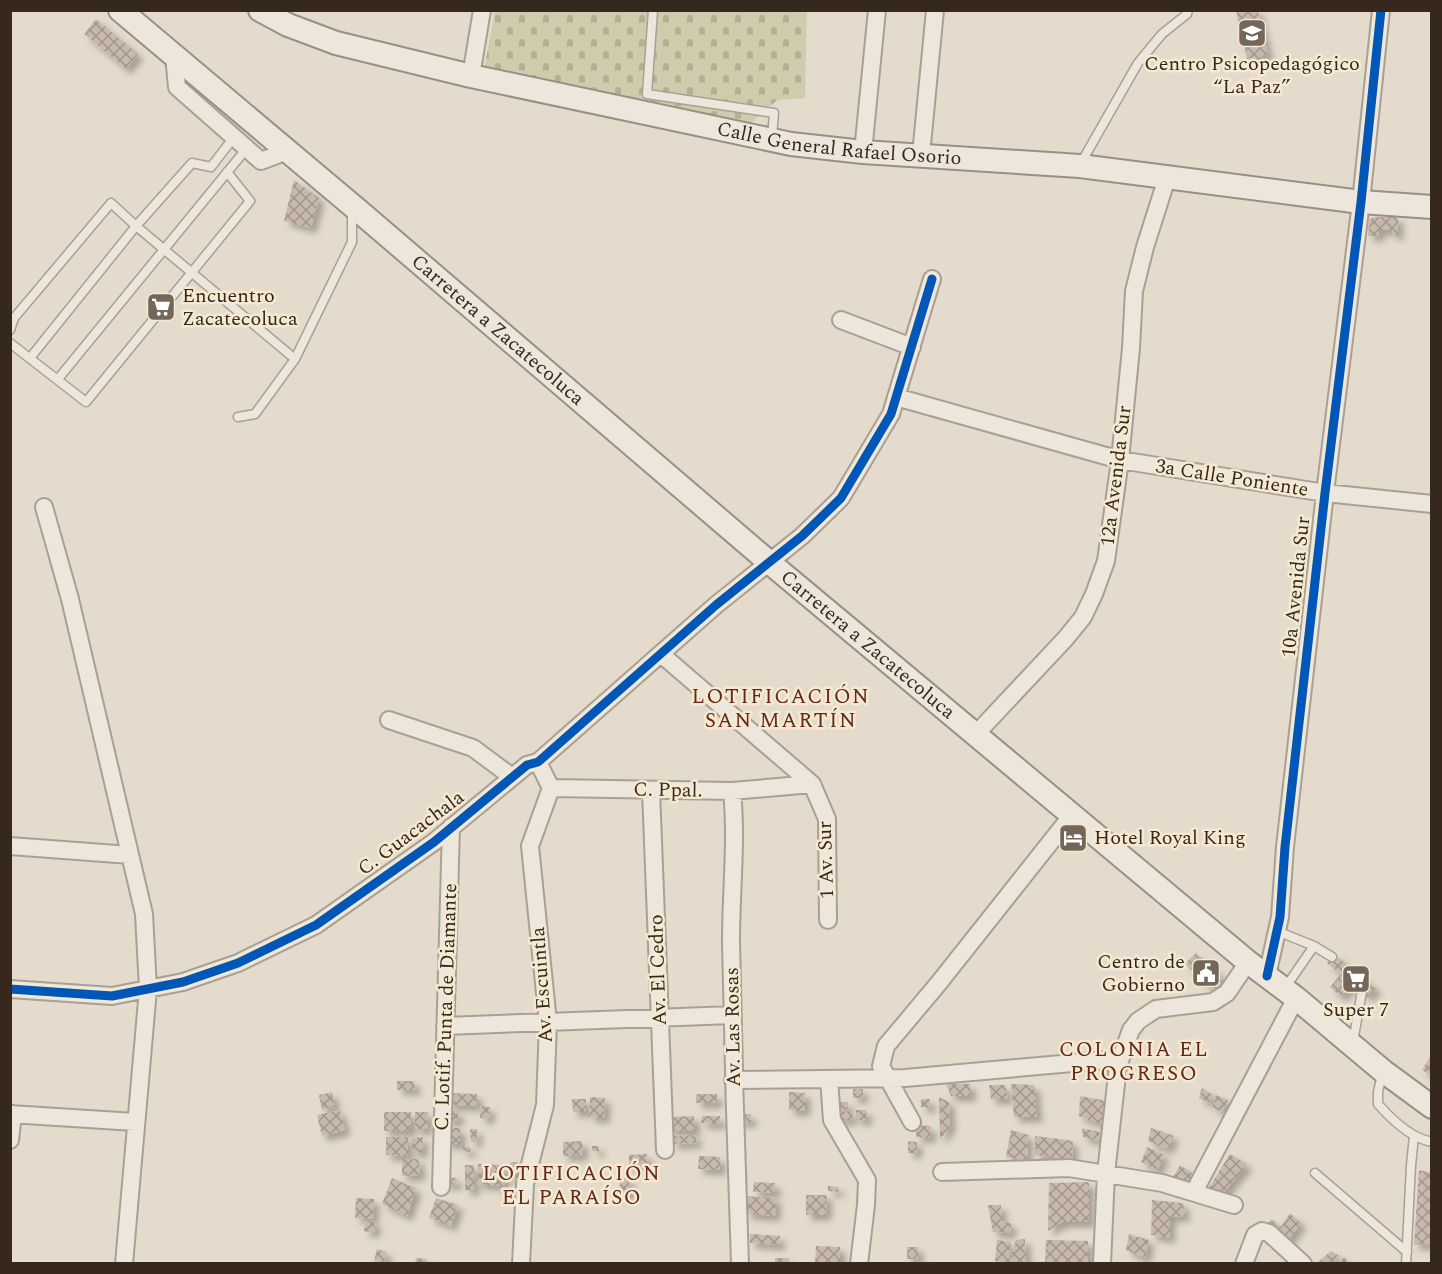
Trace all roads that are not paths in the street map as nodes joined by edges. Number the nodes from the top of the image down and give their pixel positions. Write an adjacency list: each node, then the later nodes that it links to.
1 (120, 10): 9 (main road, Carretera a Zacatecoluca)
2 (260, 10): 10 (main road, Calle General Rafael Osorio)
3 (482, 10): 10 (street)
4 (653, 10): 11 (lane)
5 (877, 10): 14 (street)
6 (935, 10): 15 (street)
7 (1188, 10): 16 (lane)
8 (1381, 10): 19 (street, 10a Avenida Sur)
9 (174, 56): 12 (street); 13 (main road, Carretera a Zacatecoluca)
10 (471, 76): 11 (main road, Calle General Rafael Osorio)
11 (772, 140): 14 (main road, Calle General Rafael Osorio)
12 (240, 143): 13 (street); 17 (lane); 22 (lane)
13 (287, 151): 20 (main road, Carretera a Zacatecoluca)
14 (863, 152): 15 (main road, Calle General Rafael Osorio)
15 (921, 155): 16 (main road, Calle General Rafael Osorio)
16 (1080, 166): 18 (main road, Calle General Rafael Osorio)
17 (227, 172): 23 (lane); 24 (lane)
18 (1167, 178): 19 (main road, Calle General Rafael Osorio); 35 (street, 12a Avenida Sur)
19 (1361, 202): 21 (main road, Calle General Rafael Osorio); 36 (street, 10a Avenida Sur)
20 (352, 206): 31 (lane); 39 (main road, Carretera a Zacatecoluca)
21 (1431, 207)
22 (136, 226): 23 (lane); 27 (lane); 30 (lane)
23 (163, 249): 24 (lane); 32 (lane)
24 (191, 273): 31 (lane); 32 (lane)
25 (932, 279): 29 (street, C. Guacachala)
26 (841, 320): 29 (street)
27 (10, 330)
28 (10, 343): 30 (lane)
29 (912, 347): 33 (street, C. Guacachala)
30 (30, 358): 32 (lane)
31 (295, 358): 34 (lane)
32 (58, 379)
33 (896, 397): 35 (street, 3a Calle Poniente); 39 (street, C. Guacachala)
34 (238, 417)
35 (1120, 460): 36 (street, 3a Calle Poniente); 42 (street, 12a Avenida Sur)
36 (1325, 493): 37 (street, 3a Calle Poniente); 54 (street, 10a Avenida Sur)
37 (1431, 504)
38 (44, 507): 52 (street)
39 (770, 563): 40 (street, C. Guacachala); 42 (main road, Carretera a Zacatecoluca)
40 (662, 655): 43 (street, C. Guacachala); 45 (street, 1 Av. Sur)
41 (388, 720): 44 (street)
42 (976, 734): 49 (main road, Carretera a Zacatecoluca)
43 (538, 762): 44 (street, C. Guacachala); 46 (street)
44 (512, 777): 50 (street, C. Guacachala)
45 (812, 784): 48 (street, C. Ppal.); 53 (street, 1 Av. Sur)
46 (551, 788): 47 (street, C. Ppal.); 64 (street, Av. Escuintla)
47 (651, 790): 48 (street, C. Ppal.); 63 (street, Av. El Cedro)
48 (732, 791): 62 (street, Av. Las Rosas)
49 (1072, 815): 57 (main road, Carretera a Zacatecoluca); 69 (street)
50 (451, 827): 60 (street, C. Guacachala); 65 (street, C. Lotif. Punta de Diamante)
51 (10, 846): 52 (street)
52 (130, 855): 60 (street)
53 (828, 920)
54 (1277, 931): 55 (lane); 59 (street, 10a Avenida Sur)
55 (1314, 946): 56 (lane); 59 (lane)
56 (1332, 957)
57 (1248, 962): 59 (main road, Carretera a Zacatecoluca); 67 (street)
58 (10, 988): 60 (street, C. Guacachala)
59 (1282, 988): 66 (main road, Carretera a Zacatecoluca); 84 (street, 10a Avenida Sur)
60 (148, 989): 74 (street)
61 (1362, 992): 66 (lane)
62 (732, 1015): 63 (street); 71 (street, Av. Las Rosas)
63 (660, 1018): 64 (street); 79 (street, Av. El Cedro)
64 (548, 1022): 65 (street); 88 (street, Av. Escuintla)
65 (445, 1026): 83 (street, C. Lotif. Punta de Diamante)
66 (1353, 1046): 68 (main road, Carretera a Zacatecoluca)
67 (1118, 1066): 69 (street); 81 (street)
68 (1383, 1071): 72 (main road, Carretera a Zacatecoluca); 76 (lane)
69 (888, 1078): 70 (street); 75 (street)
70 (829, 1079): 71 (street); 90 (street)
71 (733, 1080): 89 (street, Av. Las Rosas)
72 (1431, 1107)
73 (12, 1114): 74 (street); 77 (street)
74 (135, 1122): 87 (street)
75 (912, 1122)
76 (1414, 1136): 78 (lane); 86 (lane)
77 (10, 1140)
78 (1431, 1142)
79 (665, 1150)
80 (942, 1172): 81 (street)
81 (1106, 1173): 84 (street); 91 (street)
82 (1315, 1173): 86 (lane)
83 (441, 1187)
84 (1194, 1192): 85 (street)
85 (1234, 1205)
86 (1407, 1252): 94 (lane)
87 (124, 1263)
88 (521, 1263)
89 (740, 1263)
90 (859, 1263)
91 (1102, 1263)
92 (1244, 1263): 93 (street)
93 (1303, 1263)
94 (1406, 1263)

